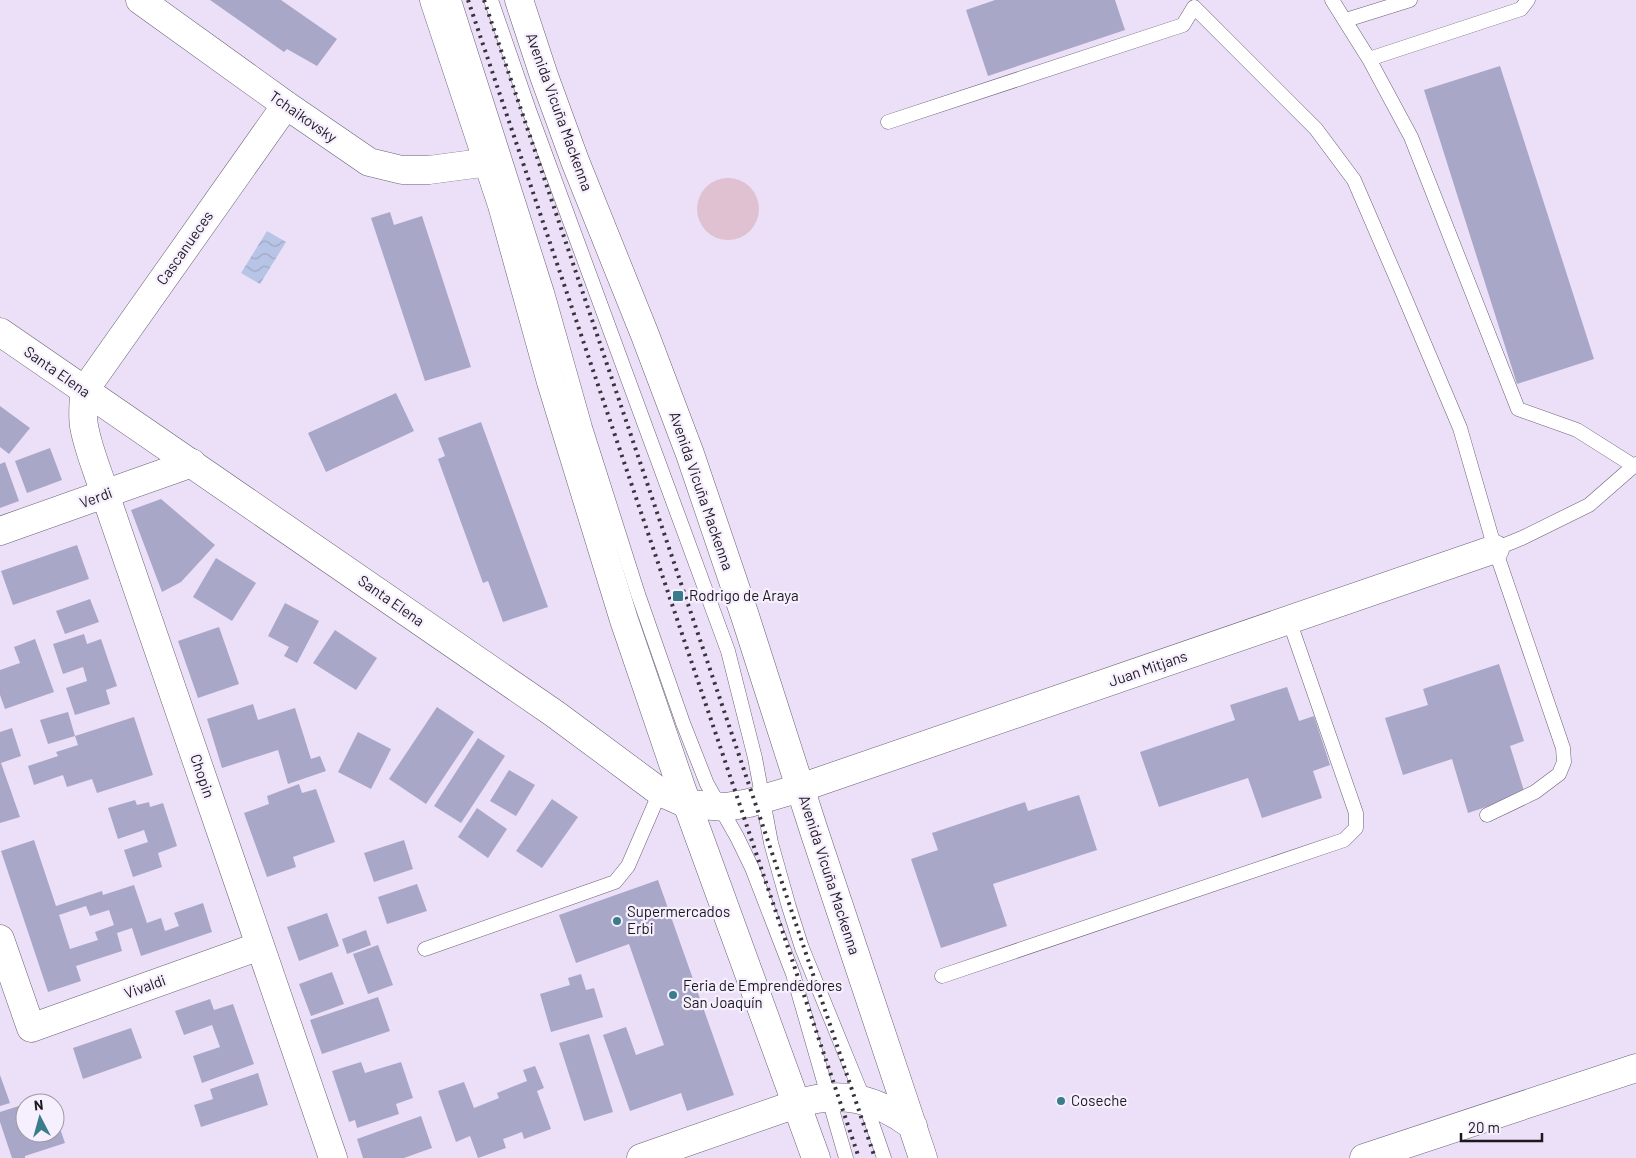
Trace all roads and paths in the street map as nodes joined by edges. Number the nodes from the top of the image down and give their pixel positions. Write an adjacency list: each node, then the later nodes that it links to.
1 (140, 0): 12 (street, Tchaikovsky)
2 (434, 0): 14 (street)
3 (454, 0): 27 (lane)
4 (490, 0): 25 (lane)
5 (519, 0): 23 (street, Avenida Vicuña Mackenna)
6 (1332, 0): 10 (lane)
7 (1410, 0): 10 (lane)
8 (1528, 0): 11 (lane)
9 (1190, 3): 13 (lane); 21 (lane)
10 (1346, 20): 11 (lane)
11 (1369, 59): 18 (lane)
12 (286, 105): 14 (street, Tchaikovsky); 16 (street, Cascanueces)
13 (888, 122)
14 (489, 162): 26 (street)
15 (0, 332): 16 (street, Santa Elena)
16 (84, 391): 17 (street, Santa Elena); 19 (street, Chopin)
17 (192, 463): 19 (street, Verdi); 24 (street, Santa Elena)
18 (1635, 465): 21 (lane)
19 (105, 494): 20 (street, Verdi); 30 (street, Chopin)
20 (0, 531)
21 (1495, 548): 22 (street, Juan Mitjans); 28 (lane)
22 (1289, 620): 23 (street, Juan Mitjans); 32 (lane)
23 (800, 788): 25 (street, Santa Elena); 37 (street, Avenida Vicuña Mackenna)
24 (660, 792): 26 (street, Santa Elena); 31 (lane)
25 (763, 799): 27 (street, Santa Elena); 35 (lane)
26 (687, 804): 27 (street, Santa Elena); 36 (street)
27 (718, 807): 34 (lane)
28 (1487, 815)
29 (0, 939): 30 (street, Vivaldi)
30 (260, 946): 38 (street, Chopin)
31 (425, 949)
32 (942, 976)
33 (1636, 1068): 44 (street)
34 (828, 1097): 35 (street); 36 (street); 41 (lane)
35 (864, 1100): 37 (street); 42 (lane)
36 (796, 1104): 39 (street); 40 (street)
37 (913, 1126): 43 (street, Avenida Vicuña Mackenna)
38 (333, 1158)
39 (641, 1158)
40 (816, 1158)
41 (846, 1158)
42 (884, 1158)
43 (924, 1158)
44 (1364, 1158)

